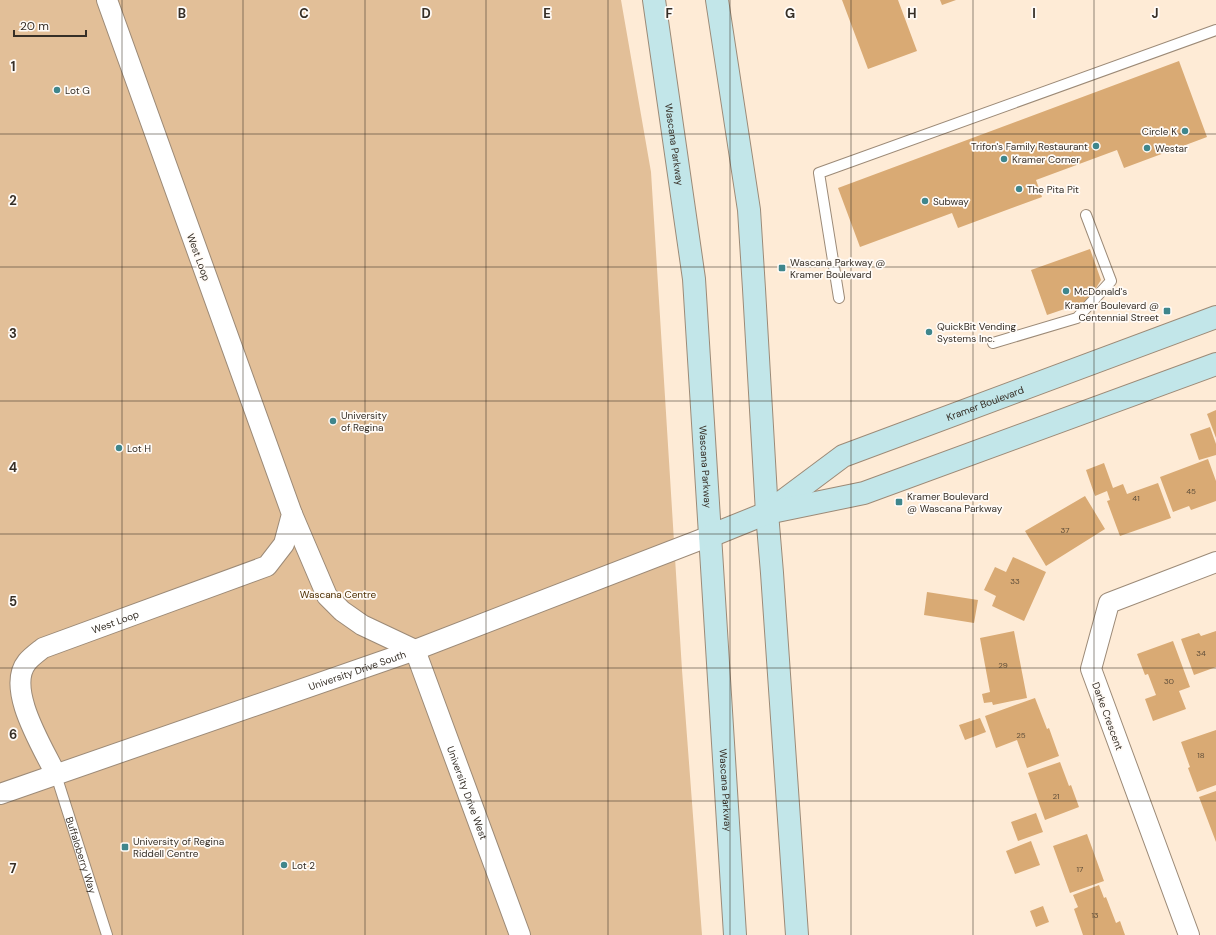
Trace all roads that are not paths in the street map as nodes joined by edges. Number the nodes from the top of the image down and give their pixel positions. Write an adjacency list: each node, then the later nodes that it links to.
1 (107, 0): 11 (street, West Loop)
2 (654, 0): 12 (main road, Wascana Parkway)
3 (716, 0): 10 (main road)
4 (1216, 30): 6 (lane)
5 (1086, 215): 8 (lane)
6 (839, 298)
7 (1216, 317): 10 (main road, Kramer Boulevard)
8 (993, 342)
9 (1216, 364): 10 (main road, Kramer Boulevard)
10 (767, 513): 12 (main road, Kramer Boulevard); 20 (main road)
11 (292, 514): 14 (street, West Loop); 15 (street, West Loop)
12 (710, 536): 14 (street, University Drive South); 19 (main road, Wascana Parkway)
13 (1216, 562): 21 (street, Darke Crescent)
14 (415, 650): 15 (street, University Drive South); 18 (street, University Drive West)
15 (56, 775): 16 (street, University Drive South); 17 (lane, Buffaloberry Way)
16 (0, 794)
17 (107, 935)
18 (520, 935)
19 (736, 935)
20 (797, 935)
21 (1189, 935)

